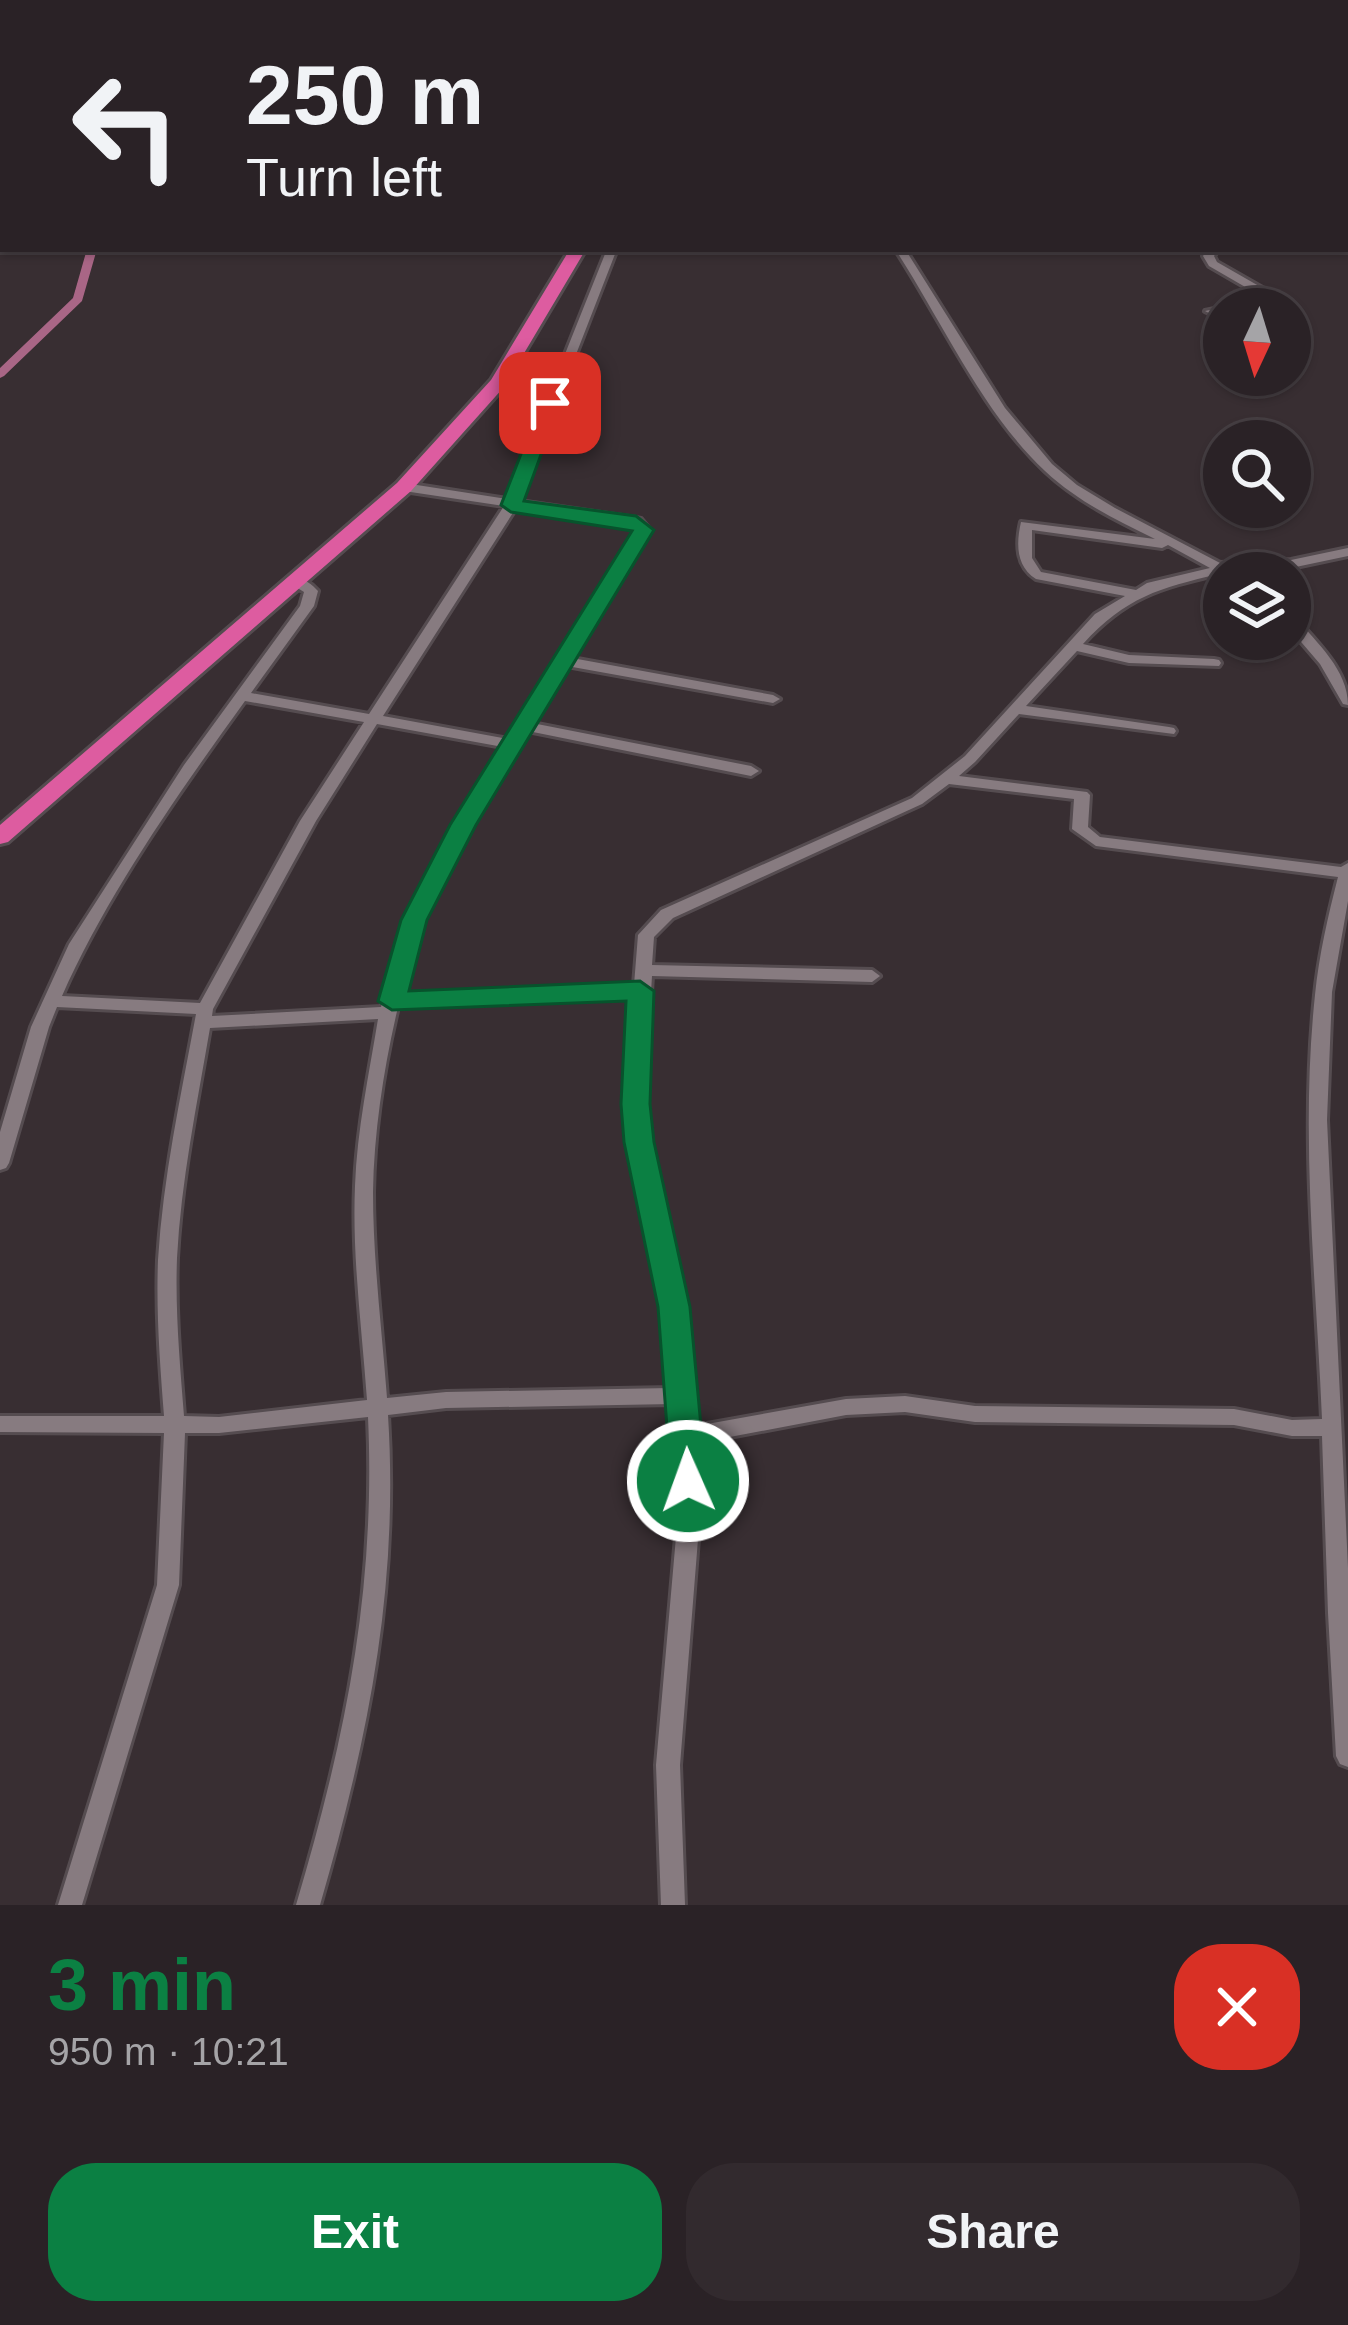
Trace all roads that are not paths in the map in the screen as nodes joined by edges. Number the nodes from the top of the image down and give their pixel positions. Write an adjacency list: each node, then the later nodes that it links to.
1 (576, 252): 6 (highway)
2 (611, 252): 7 (street)
3 (902, 252): 8 (street)
4 (1211, 252): 5 (street)
5 (1255, 288)
6 (404, 487): 7 (street); 13 (highway)
7 (511, 505): 17 (street); 23 (street)
8 (1179, 546): 10 (street); 14 (street)
9 (1348, 553): 11 (street)
10 (1203, 559)
11 (1311, 560)
12 (1203, 575): 14 (street)
13 (296, 581): 19 (street); 29 (highway)
14 (1135, 594): 16 (street)
15 (1311, 645): 21 (street)
16 (1073, 646): 18 (street); 22 (street)
17 (564, 662): 20 (street); 24 (street)
18 (1214, 663)
19 (244, 695): 23 (street); 34 (street)
20 (772, 699)
21 (1348, 701)
22 (1016, 709): 25 (street); 28 (street)
23 (374, 716): 26 (street); 36 (street)
24 (524, 726): 26 (street); 27 (street)
25 (1169, 731)
26 (513, 744): 35 (street)
27 (751, 771)
28 (949, 779): 30 (street); 31 (street)
29 (0, 837)
30 (1347, 871): 42 (street)
31 (643, 970): 32 (street); 33 (street)
32 (872, 976)
33 (640, 991): 35 (street); 38 (street)
34 (50, 1001): 36 (street); 37 (street)
35 (390, 1007): 36 (street); 39 (street)
36 (205, 1015): 41 (street)
37 (0, 1162)
38 (684, 1396): 39 (street); 43 (street)
39 (379, 1406): 41 (street); 46 (street)
40 (0, 1424): 41 (street)
41 (175, 1425): 45 (street)
42 (1333, 1427): 43 (street); 44 (street)
43 (688, 1436): 47 (street)
44 (1348, 1756)
45 (70, 1905)
46 (308, 1905)
47 (673, 1905)

